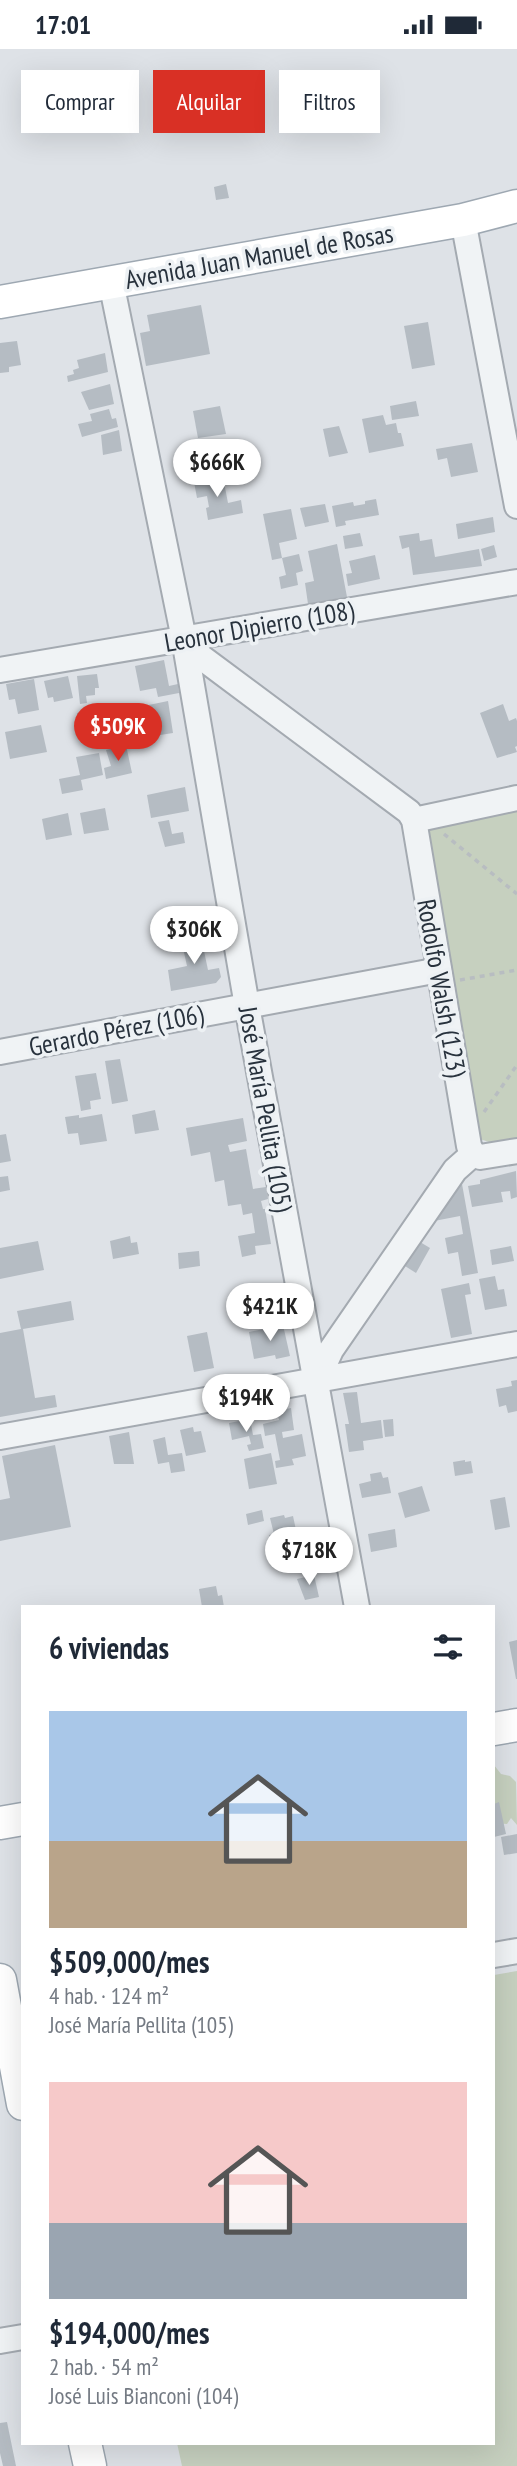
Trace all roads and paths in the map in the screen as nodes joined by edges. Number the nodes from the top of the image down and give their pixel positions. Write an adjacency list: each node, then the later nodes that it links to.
1 (517, 206): 2 (main road, Avenida Juan Manuel de Rosas)
2 (463, 220): 3 (main road, Avenida Juan Manuel de Rosas); 5 (street)
3 (111, 282): 4 (main road, Avenida Juan Manuel de Rosas); 7 (street, José María Pellita (105))
4 (0, 302)
5 (517, 506)
6 (517, 582): 7 (street, Leonor Dipierro (108))
7 (184, 639): 8 (street, Leonor Dipierro (108)); 10 (street); 14 (street, José María Pellita (105))
8 (0, 670)
9 (517, 798): 10 (street)
10 (414, 820): 11 (path); 13 (street, Rodolfo Walsh (123))
11 (517, 894)
12 (517, 970): 13 (path)
13 (445, 976): 14 (street, Gerardo Pérez (106)); 19 (street, Rodolfo Walsh (123))
14 (247, 1006): 15 (street, Gerardo Pérez (106)); 21 (street, José María Pellita (105))
15 (0, 1052)
16 (517, 1065): 17 (path)
17 (482, 1115)
18 (517, 1151): 19 (street)
19 (473, 1154): 21 (street)
20 (517, 1345): 21 (street)
21 (317, 1381): 22 (street); 23 (street, José María Pellita (105))
22 (0, 1437)
23 (357, 1605)
24 (517, 1725): 25 (main road)
25 (495, 1729)
26 (21, 1819): 27 (main road)
27 (0, 1823)
28 (517, 1951): 29 (street)
29 (495, 1955)
30 (0, 1980): 31 (main road)
31 (21, 2092)
32 (21, 2337): 33 (street)
33 (0, 2341)
34 (85, 2445): 35 (main road)
35 (90, 2466)

